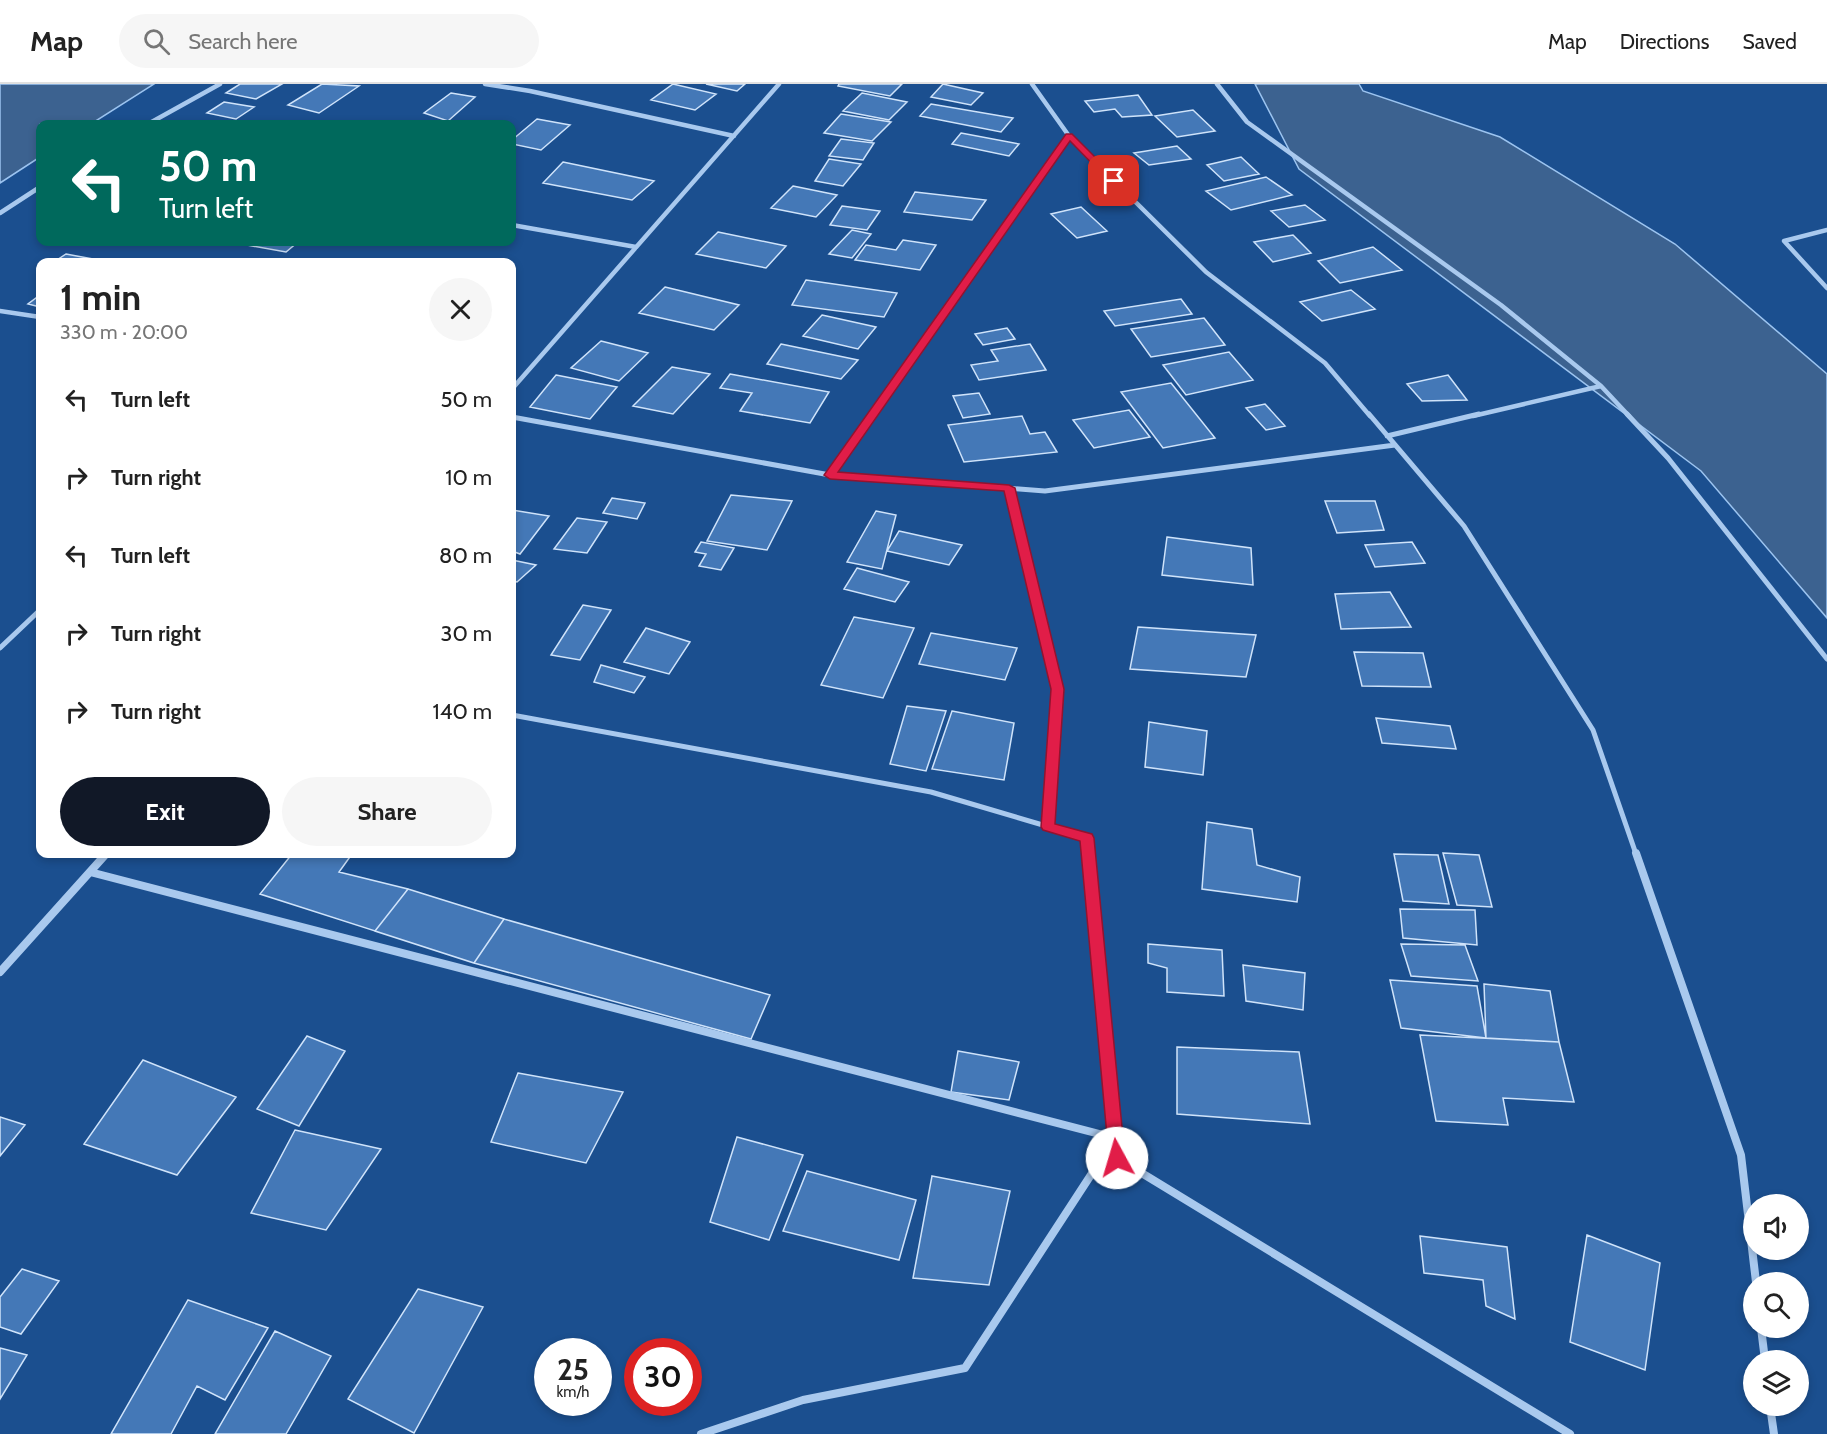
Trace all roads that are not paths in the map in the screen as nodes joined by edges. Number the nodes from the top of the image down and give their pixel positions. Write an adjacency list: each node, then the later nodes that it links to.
1 (220, 84): 6 (street)
2 (485, 84): 7 (street)
3 (778, 84): 7 (street)
4 (1032, 84): 8 (street)
5 (1217, 84): 18 (street)
6 (155, 120)
7 (734, 136): 13 (street)
8 (1069, 136): 20 (street); 22 (street)
9 (36, 190): 10 (street)
10 (0, 213)
11 (516, 226): 13 (street)
12 (1827, 230): 14 (street)
13 (636, 247): 17 (street)
14 (1827, 288)
15 (0, 310): 16 (street)
16 (36, 316)
17 (516, 384)
18 (1601, 386): 20 (street); 26 (street)
19 (516, 418): 22 (street)
20 (1388, 436): 21 (street)
21 (1395, 445): 23 (street); 33 (street)
22 (830, 475): 23 (street)
23 (1009, 488): 28 (street)
24 (36, 614): 25 (street)
25 (0, 648)
26 (1827, 659)
27 (516, 716): 28 (street)
28 (1048, 827): 32 (street)
29 (102, 858): 30 (street)
30 (90, 872): 31 (street); 32 (street)
31 (0, 972)
32 (1115, 1138): 35 (street); 36 (street)
33 (1755, 1272)
34 (1771, 1416): 37 (street)
35 (701, 1434)
36 (1570, 1434)
37 (1774, 1434)

